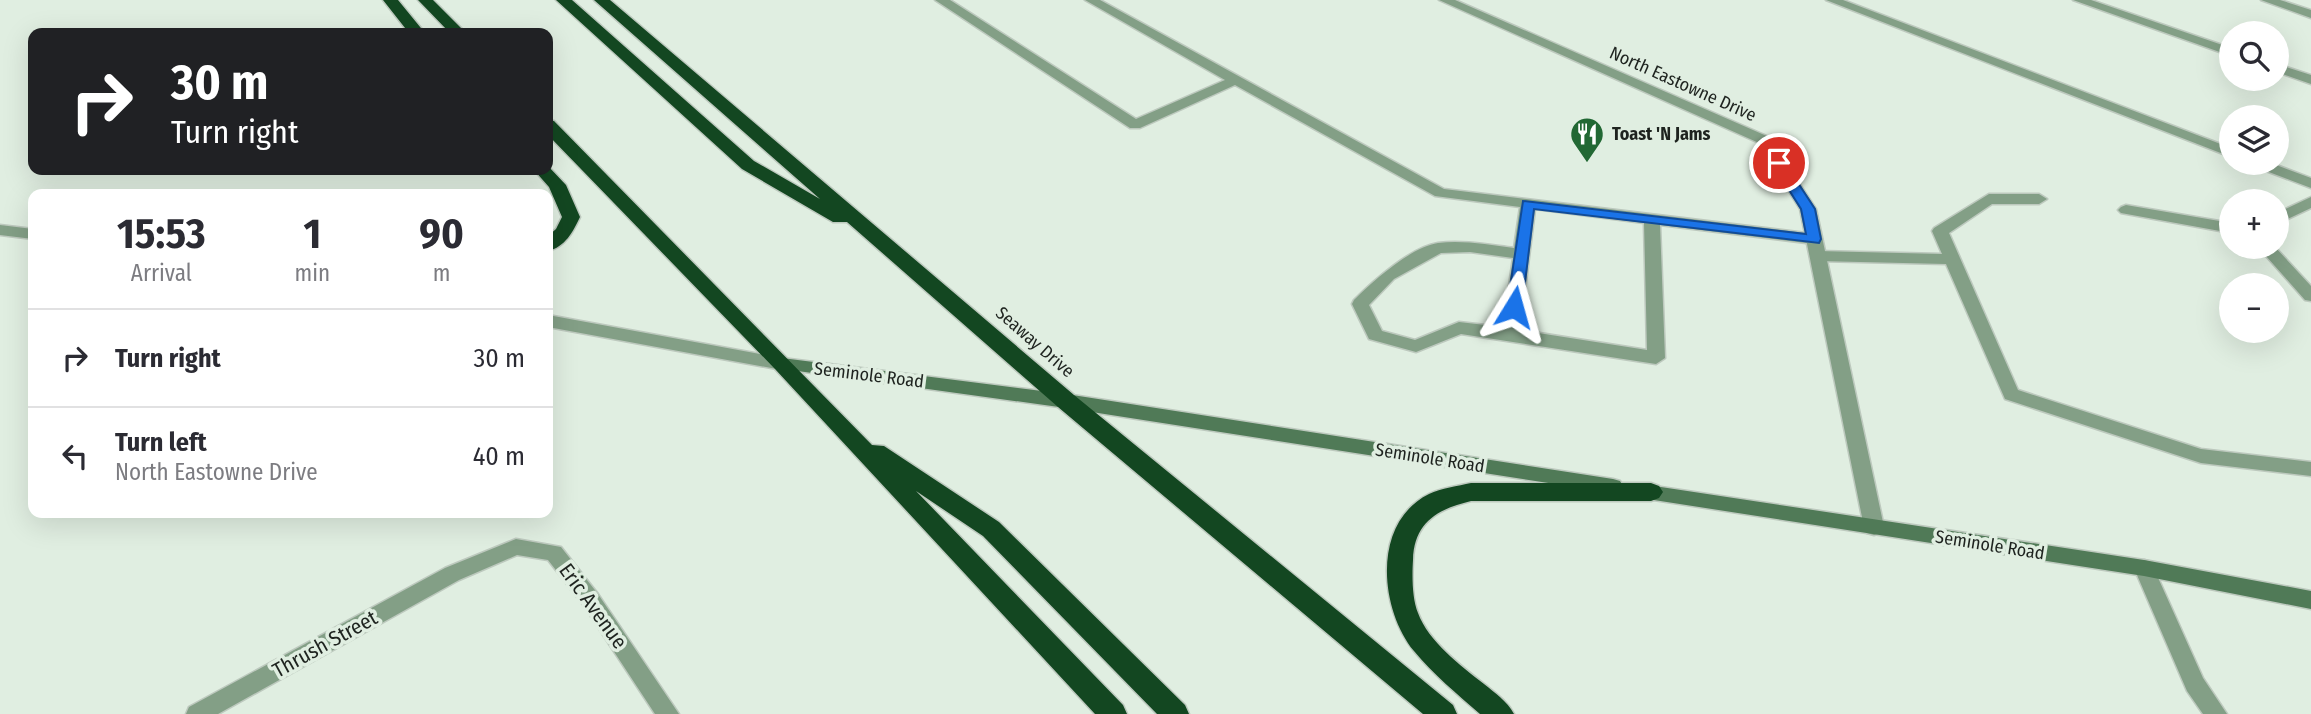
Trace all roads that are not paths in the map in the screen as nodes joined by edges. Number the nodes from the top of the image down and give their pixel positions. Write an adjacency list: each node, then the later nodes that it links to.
1 (390, 0): 12 (highway)
2 (425, 0): 13 (highway)
3 (564, 0): 34 (highway)
4 (601, 0): 34 (highway, Seaway Drive)
5 (941, 0): 16 (street)
6 (1091, 0): 16 (street)
7 (1445, 0): 32 (street, North Eastowne Drive)
8 (1832, 0): 19 (street)
9 (2079, 0): 14 (street)
10 (2267, 0): 11 (street)
11 (2311, 14)
12 (412, 28)
13 (453, 28)
14 (2219, 48)
15 (2289, 72): 17 (street)
16 (1236, 80): 25 (street)
17 (2311, 80)
18 (553, 130): 42 (highway)
19 (2219, 148)
20 (547, 175): 33 (highway)
21 (2289, 175): 22 (street)
22 (2311, 183)
23 (2039, 199): 37 (street)
24 (2311, 202): 27 (street)
25 (1528, 204): 28 (street); 35 (street)
26 (2126, 210): 29 (street)
27 (2289, 213)
28 (1652, 220): 32 (street); 41 (street)
29 (2219, 226)
30 (0, 230): 31 (street)
31 (28, 233)
32 (1814, 239): 36 (street, North Eastowne Drive)
33 (553, 241)
34 (884, 243): 43 (highway, Seaway Drive)
35 (1522, 254): 41 (street); 41 (street)
36 (1818, 256): 37 (street); 47 (street, North Eastowne Drive)
37 (1952, 259): 45 (street)
38 (2277, 259): 39 (street)
39 (2311, 296)
40 (553, 322): 42 (street, Seminole Road)
41 (1511, 334)
42 (782, 364): 43 (street, Seminole Road); 44 (highway)
43 (1066, 401): 46 (street, Seminole Road); 55 (highway, Seaway Drive)
44 (845, 432): 53 (highway); 54 (highway)
45 (2311, 469)
46 (1651, 492): 47 (street, Seminole Road); 56 (highway)
47 (1874, 527): 48 (street, Seminole Road)
48 (2144, 568): 50 (street, Seminole Road); 57 (street)
49 (452, 574): 51 (street, Thrush Street); 52 (street, Eric Avenue)
50 (2311, 600)
51 (197, 714)
52 (668, 714)
53 (1113, 714)
54 (1175, 714)
55 (1443, 714)
56 (1500, 714)
57 (2216, 714)

